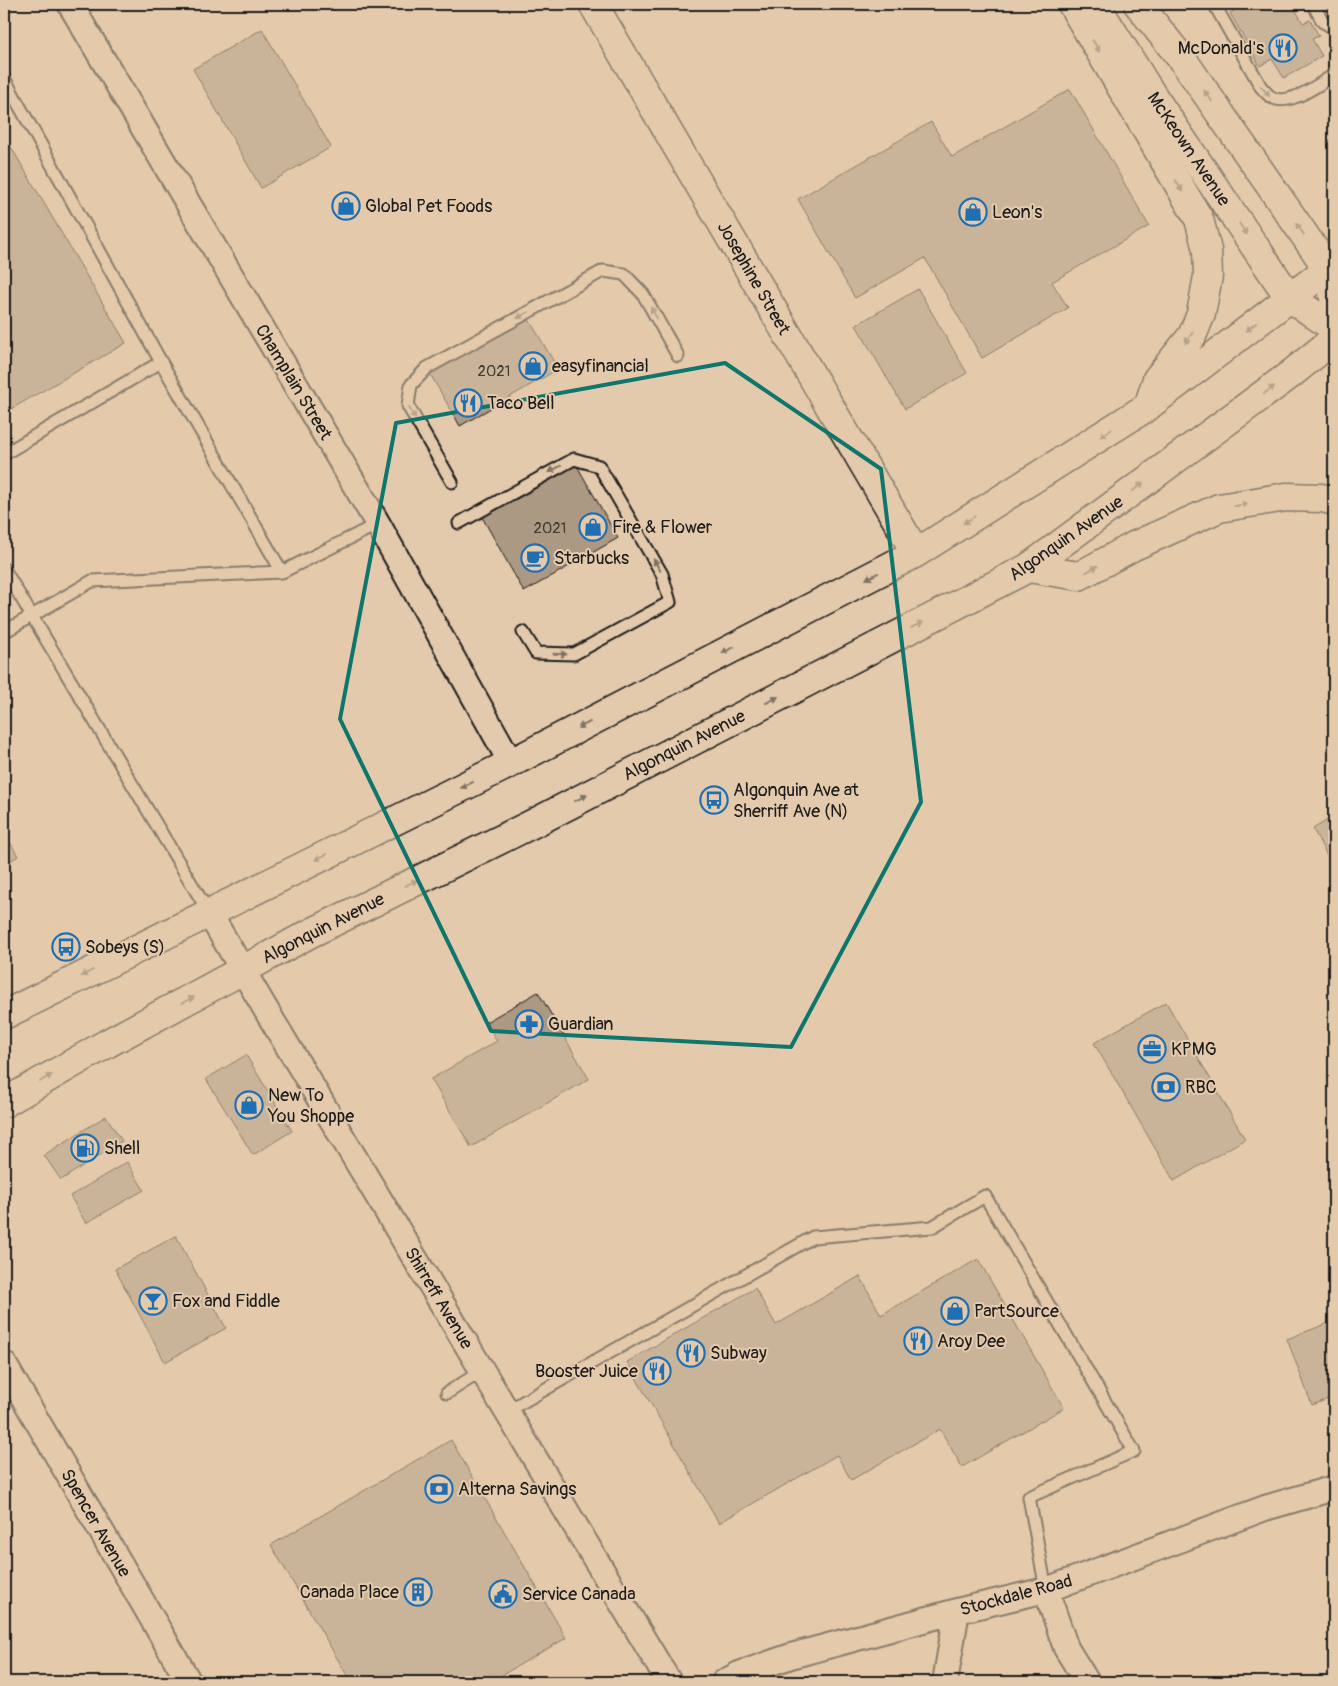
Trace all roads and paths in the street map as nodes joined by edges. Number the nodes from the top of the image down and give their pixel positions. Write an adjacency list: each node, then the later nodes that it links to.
1 (70, 4): 23 (street, Champlain Street)
2 (593, 4): 24 (main road, Josephine Street)
3 (1072, 4): 18 (main road, one-way to 18)
4 (1085, 4): 12 (main road, McKeown Avenue, one-way to 12)
5 (1138, 4): 11 (main road, one-way to 5)
6 (1214, 4): 9 (lane, one-way to 9)
7 (1312, 4): 8 (lane)
8 (1334, 28)
9 (1334, 75)
10 (4, 78): 17 (lane)
11 (1331, 266): 12 (main road); 13 (main road)
12 (1289, 297): 14 (main road); 18 (main road, one-way to 18)
13 (1334, 298)
14 (1334, 328)
15 (1334, 340): 25 (main road, Algonquin Avenue, one-way to 15)
16 (678, 356): 20 (lane, one-way to 20)
17 (161, 362): 19 (lane); 27 (lane)
18 (1147, 407): 24 (main road, one-way to 24)
19 (4, 454)
20 (452, 482)
21 (1334, 501): 25 (main road, one-way to 21)
22 (459, 523): 30 (lane, one-way to 22)
23 (378, 524): 27 (lane); 31 (street, Champlain Street)
24 (916, 553): 31 (main road, one-way to 31)
25 (1028, 568): 33 (main road, Algonquin Avenue, one-way to 25)
26 (4, 569): 28 (lane)
27 (282, 572): 28 (lane)
28 (32, 615): 29 (lane); 32 (lane)
29 (4, 632)
30 (523, 632)
31 (511, 763): 32 (main road, one-way to 32)
32 (209, 913): 33 (street, Shirreff Avenue); 34 (main road, one-way to 34)
33 (243, 970): 35 (main road, Algonquin Avenue, one-way to 33); 37 (street, Shirreff Avenue)
34 (4, 1015)
35 (4, 1102)
36 (4, 1364): 43 (street, Spencer Avenue)
37 (482, 1371): 38 (lane); 39 (street, Shirreff Avenue)
38 (447, 1393)
39 (507, 1411): 41 (lane); 44 (street, Shirreff Avenue)
40 (1334, 1488): 41 (street, Stockdale Road)
41 (1046, 1590): 42 (street, Stockdale Road); 47 (street)
42 (957, 1611): 45 (street, Stockdale Road); 46 (street)
43 (189, 1682)
44 (670, 1682)
45 (724, 1682)
46 (945, 1682)
47 (1087, 1682)

